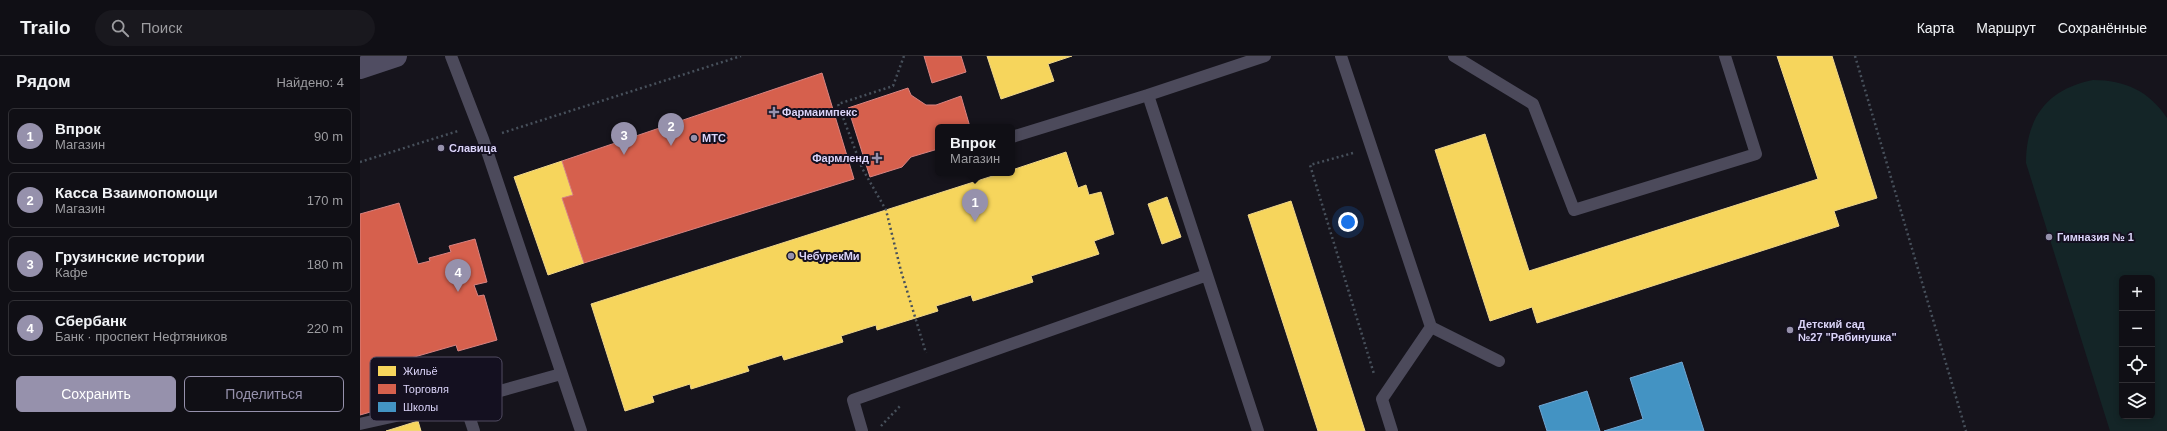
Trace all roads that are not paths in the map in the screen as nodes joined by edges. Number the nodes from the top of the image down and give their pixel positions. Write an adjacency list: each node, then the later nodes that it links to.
1 (396, 56): 7 (street)
2 (451, 56): 13 (lane)
3 (1265, 56): 8 (lane)
4 (1341, 56): 11 (lane)
5 (1454, 56): 6 (lane)
6 (1725, 56)
7 (360, 68)
8 (1148, 95): 9 (lane); 10 (lane)
9 (1015, 136)
10 (1206, 275): 20 (lane); 21 (lane)
11 (1431, 327): 12 (lane); 22 (lane)
12 (1499, 361)
13 (561, 374): 14 (lane); 19 (lane)
14 (502, 390)
15 (374, 421): 17 (lane)
16 (471, 421): 18 (lane)
17 (360, 424)
18 (474, 431)
19 (581, 431)
20 (862, 431)
21 (1258, 431)
22 (1392, 431)

